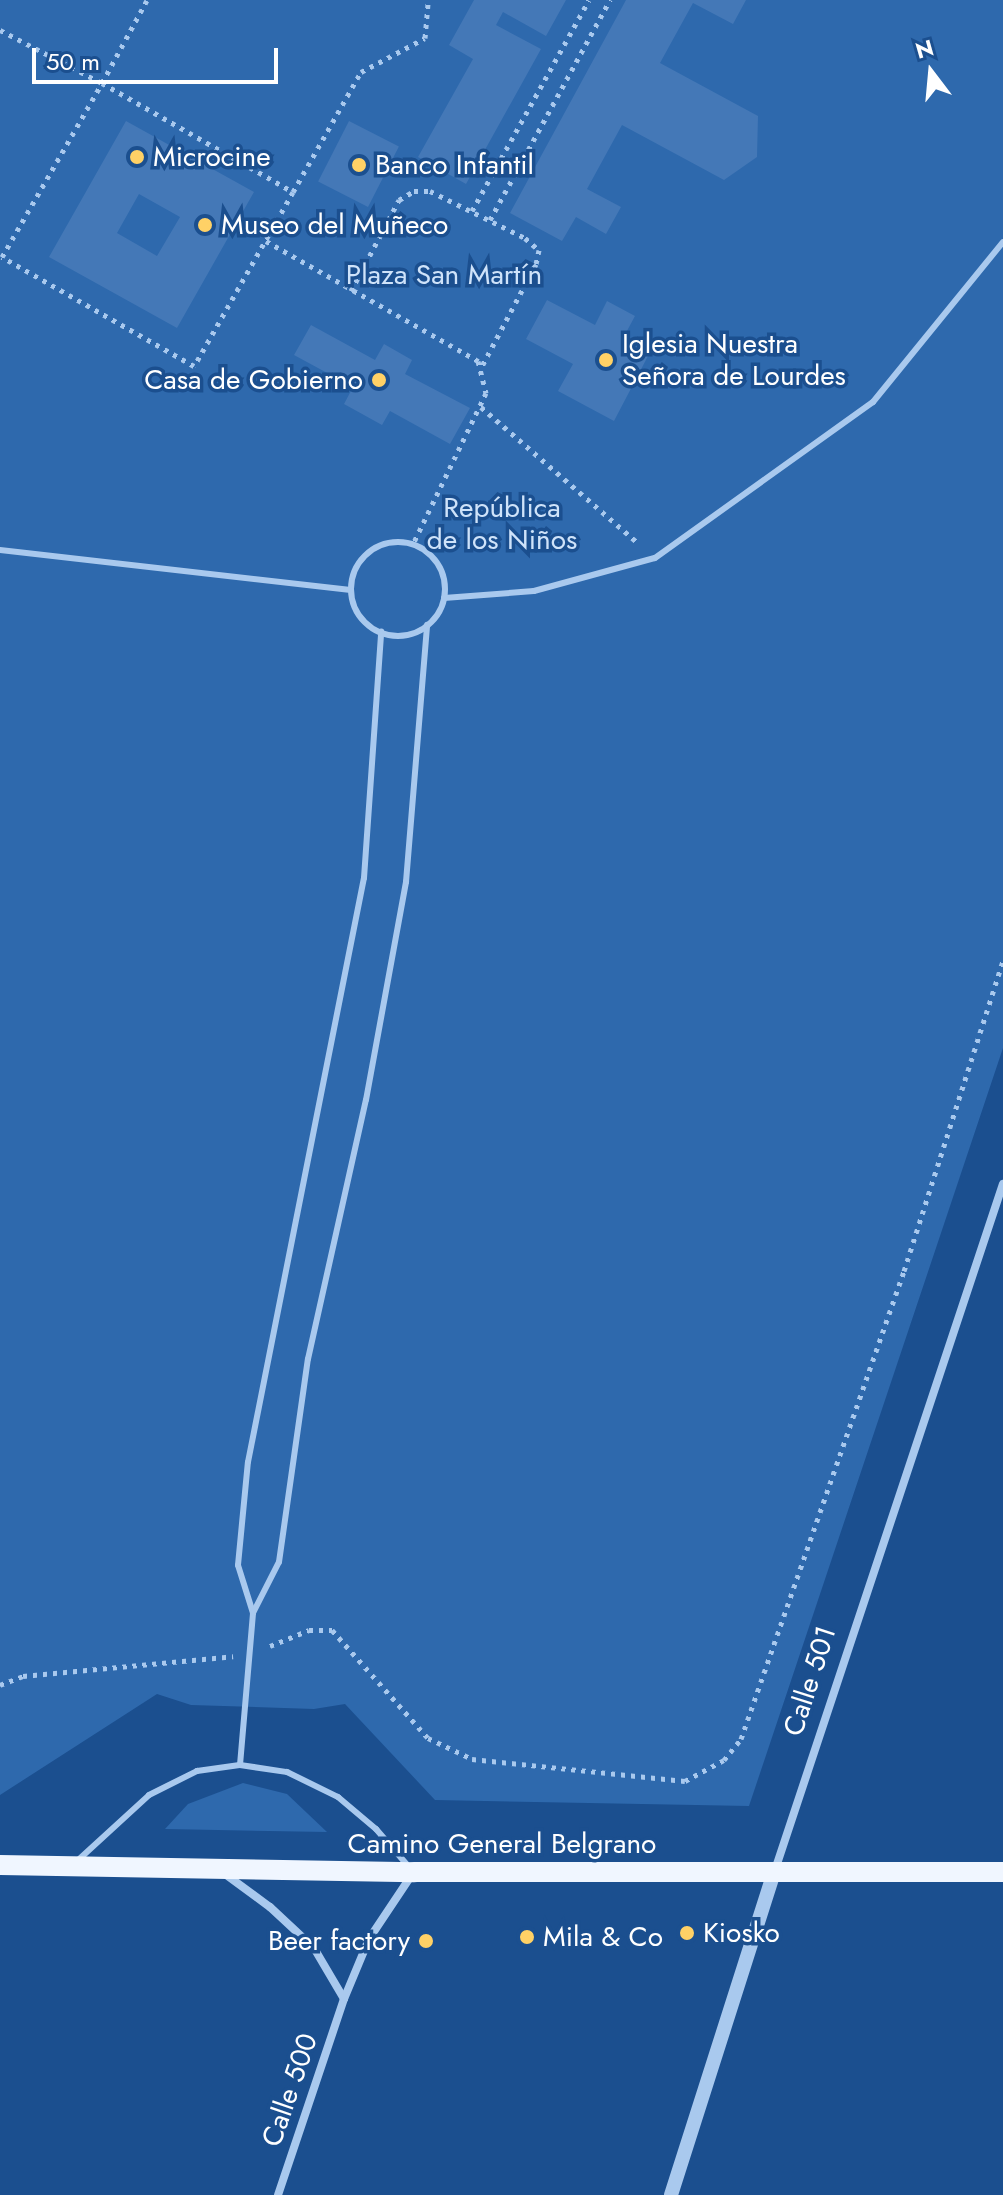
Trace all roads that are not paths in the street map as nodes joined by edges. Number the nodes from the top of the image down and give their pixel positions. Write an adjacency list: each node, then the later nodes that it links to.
1 (1003, 242): 4 (lane)
2 (0, 550): 3 (lane)
3 (351, 590): 4 (lane); 6 (lane)
4 (444, 598): 5 (lane)
5 (427, 625): 6 (lane); 8 (lane)
6 (381, 632): 8 (lane)
7 (1003, 1184): 15 (street, Calle 501)
8 (253, 1613): 9 (lane)
9 (240, 1765): 11 (lane); 13 (lane)
10 (0, 1865): 11 (main road, Camino General Belgrano)
11 (74, 1865): 12 (main road, Camino General Belgrano)
12 (216, 1868): 13 (main road, Camino General Belgrano); 16 (street)
13 (414, 1872): 15 (main road, Camino General Belgrano); 16 (street, Calle 500)
14 (1003, 1872): 15 (main road, Camino General Belgrano)
15 (774, 1873): 18 (street, Calle 501)
16 (344, 1999): 17 (street, Calle 500)
17 (278, 2195)
18 (671, 2195)

